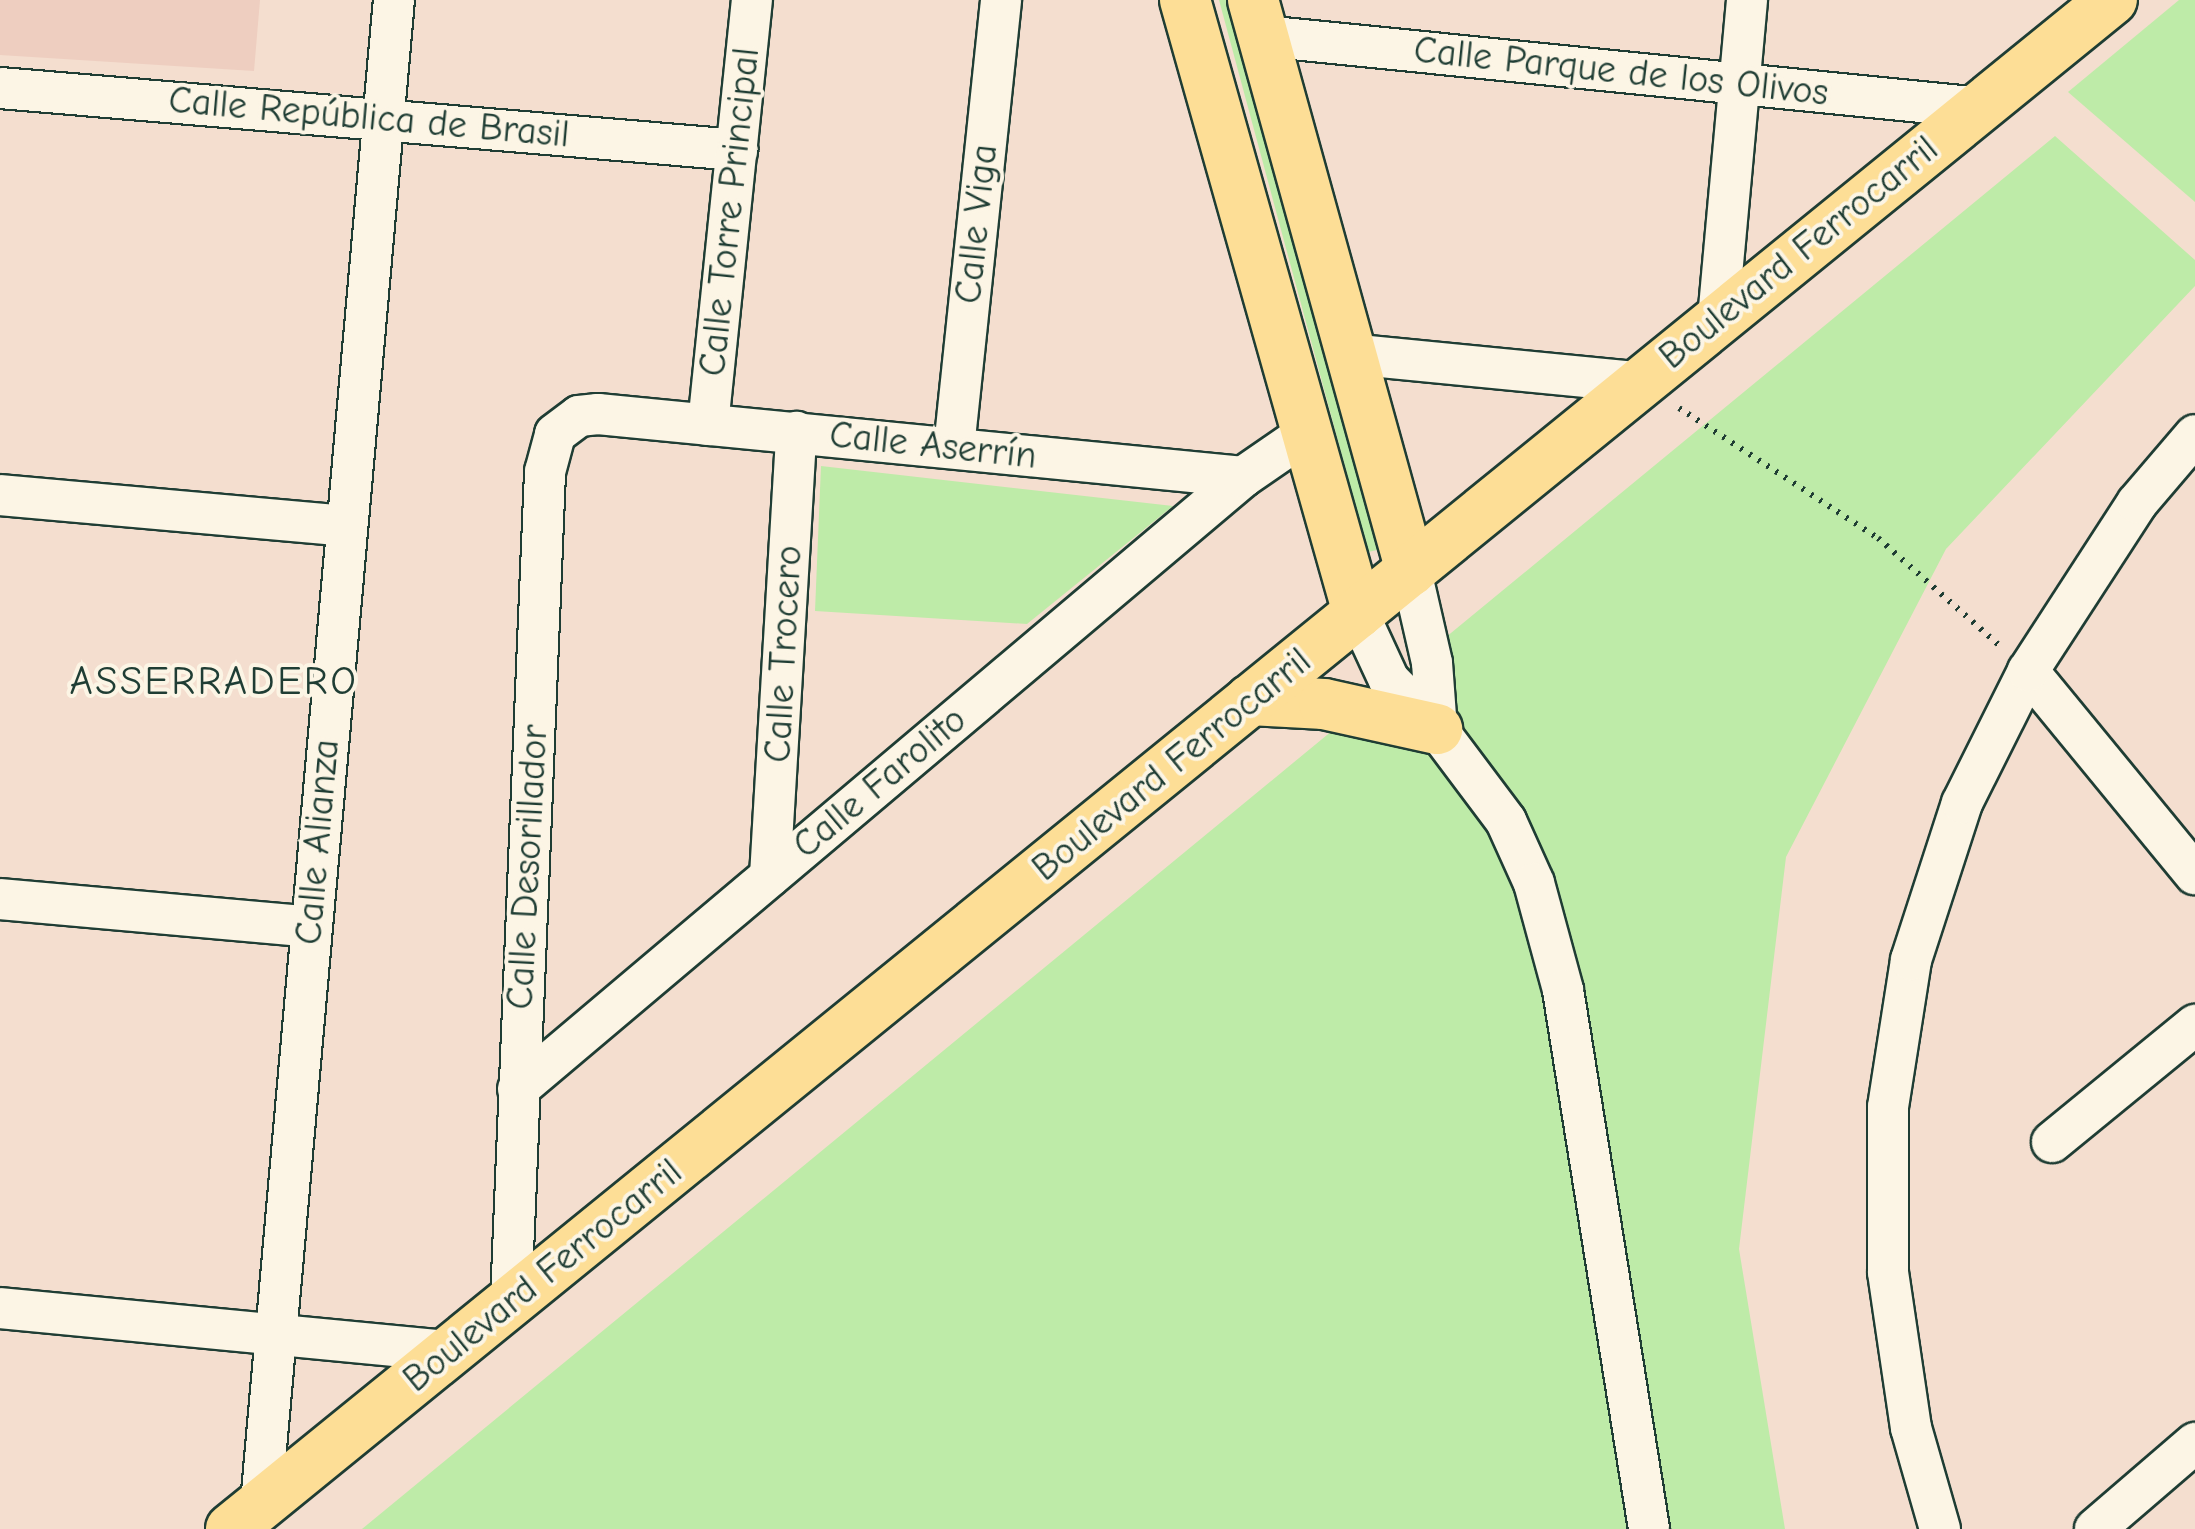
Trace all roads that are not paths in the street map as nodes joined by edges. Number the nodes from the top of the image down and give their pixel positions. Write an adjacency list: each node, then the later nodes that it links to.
1 (394, 0): 11 (street, Calle Alianza)
2 (752, 0): 12 (street, Calle Torre Principal)
3 (1001, 0): 21 (street, Calle Viga)
4 (1184, 0): 19 (main road)
5 (1748, 0): 8 (street)
6 (2112, 0): 10 (main road, Boulevard Ferrocarril)
7 (1258, 18): 8 (street, Calle Parque de los Olivos); 14 (main road)
8 (1740, 84): 10 (street, Calle Parque de los Olivos); 13 (street)
9 (0, 88): 11 (street, Calle República de Brasil)
10 (1980, 108): 13 (main road, Boulevard Ferrocarril)
11 (383, 120): 12 (street, Calle República de Brasil); 24 (street, Calle Alianza)
12 (737, 150): 16 (street, Calle Torre Principal)
13 (1718, 319): 15 (main road, Boulevard Ferrocarril)
14 (1350, 354): 15 (street); 25 (main road)
15 (1638, 382): 25 (main road, Boulevard Ferrocarril)
16 (708, 425): 17 (street, Calle Aserrín); 18 (street, Calle Aserrín)
17 (796, 432): 21 (street, Calle Aserrín); 31 (street, Calle Trocero)
18 (555, 434): 35 (street, Calle Desorillador)
19 (1304, 435): 22 (street); 26 (main road)
20 (2195, 436): 27 (street)
21 (954, 448): 22 (street, Calle Aserrín)
22 (1242, 478): 31 (street, Calle Farolito)
23 (0, 495): 24 (street)
24 (346, 526): 33 (street, Calle Alianza)
25 (1410, 570): 26 (main road, Boulevard Ferrocarril); 29 (street)
26 (1358, 613): 28 (main road, Boulevard Ferrocarril); 29 (street)
27 (2028, 670): 30 (street); 44 (street)
28 (1250, 700): 29 (main road); 37 (main road, Boulevard Ferrocarril)
29 (1437, 728): 43 (street)
30 (2195, 874)
31 (770, 876): 35 (street, Calle Farolito)
32 (0, 899): 33 (street)
33 (311, 927): 39 (street, Calle Alianza)
34 (2195, 1025): 36 (street)
35 (518, 1089): 37 (street, Calle Desorillador)
36 (2052, 1142)
37 (511, 1301): 40 (main road, Boulevard Ferrocarril)
38 (0, 1308): 39 (street)
39 (276, 1334): 40 (street); 42 (street, Calle Alianza)
40 (450, 1351): 42 (main road, Boulevard Ferrocarril)
41 (2195, 1443): 45 (street)
42 (246, 1516)
43 (1650, 1529)
44 (1940, 1529)
45 (2095, 1529)

